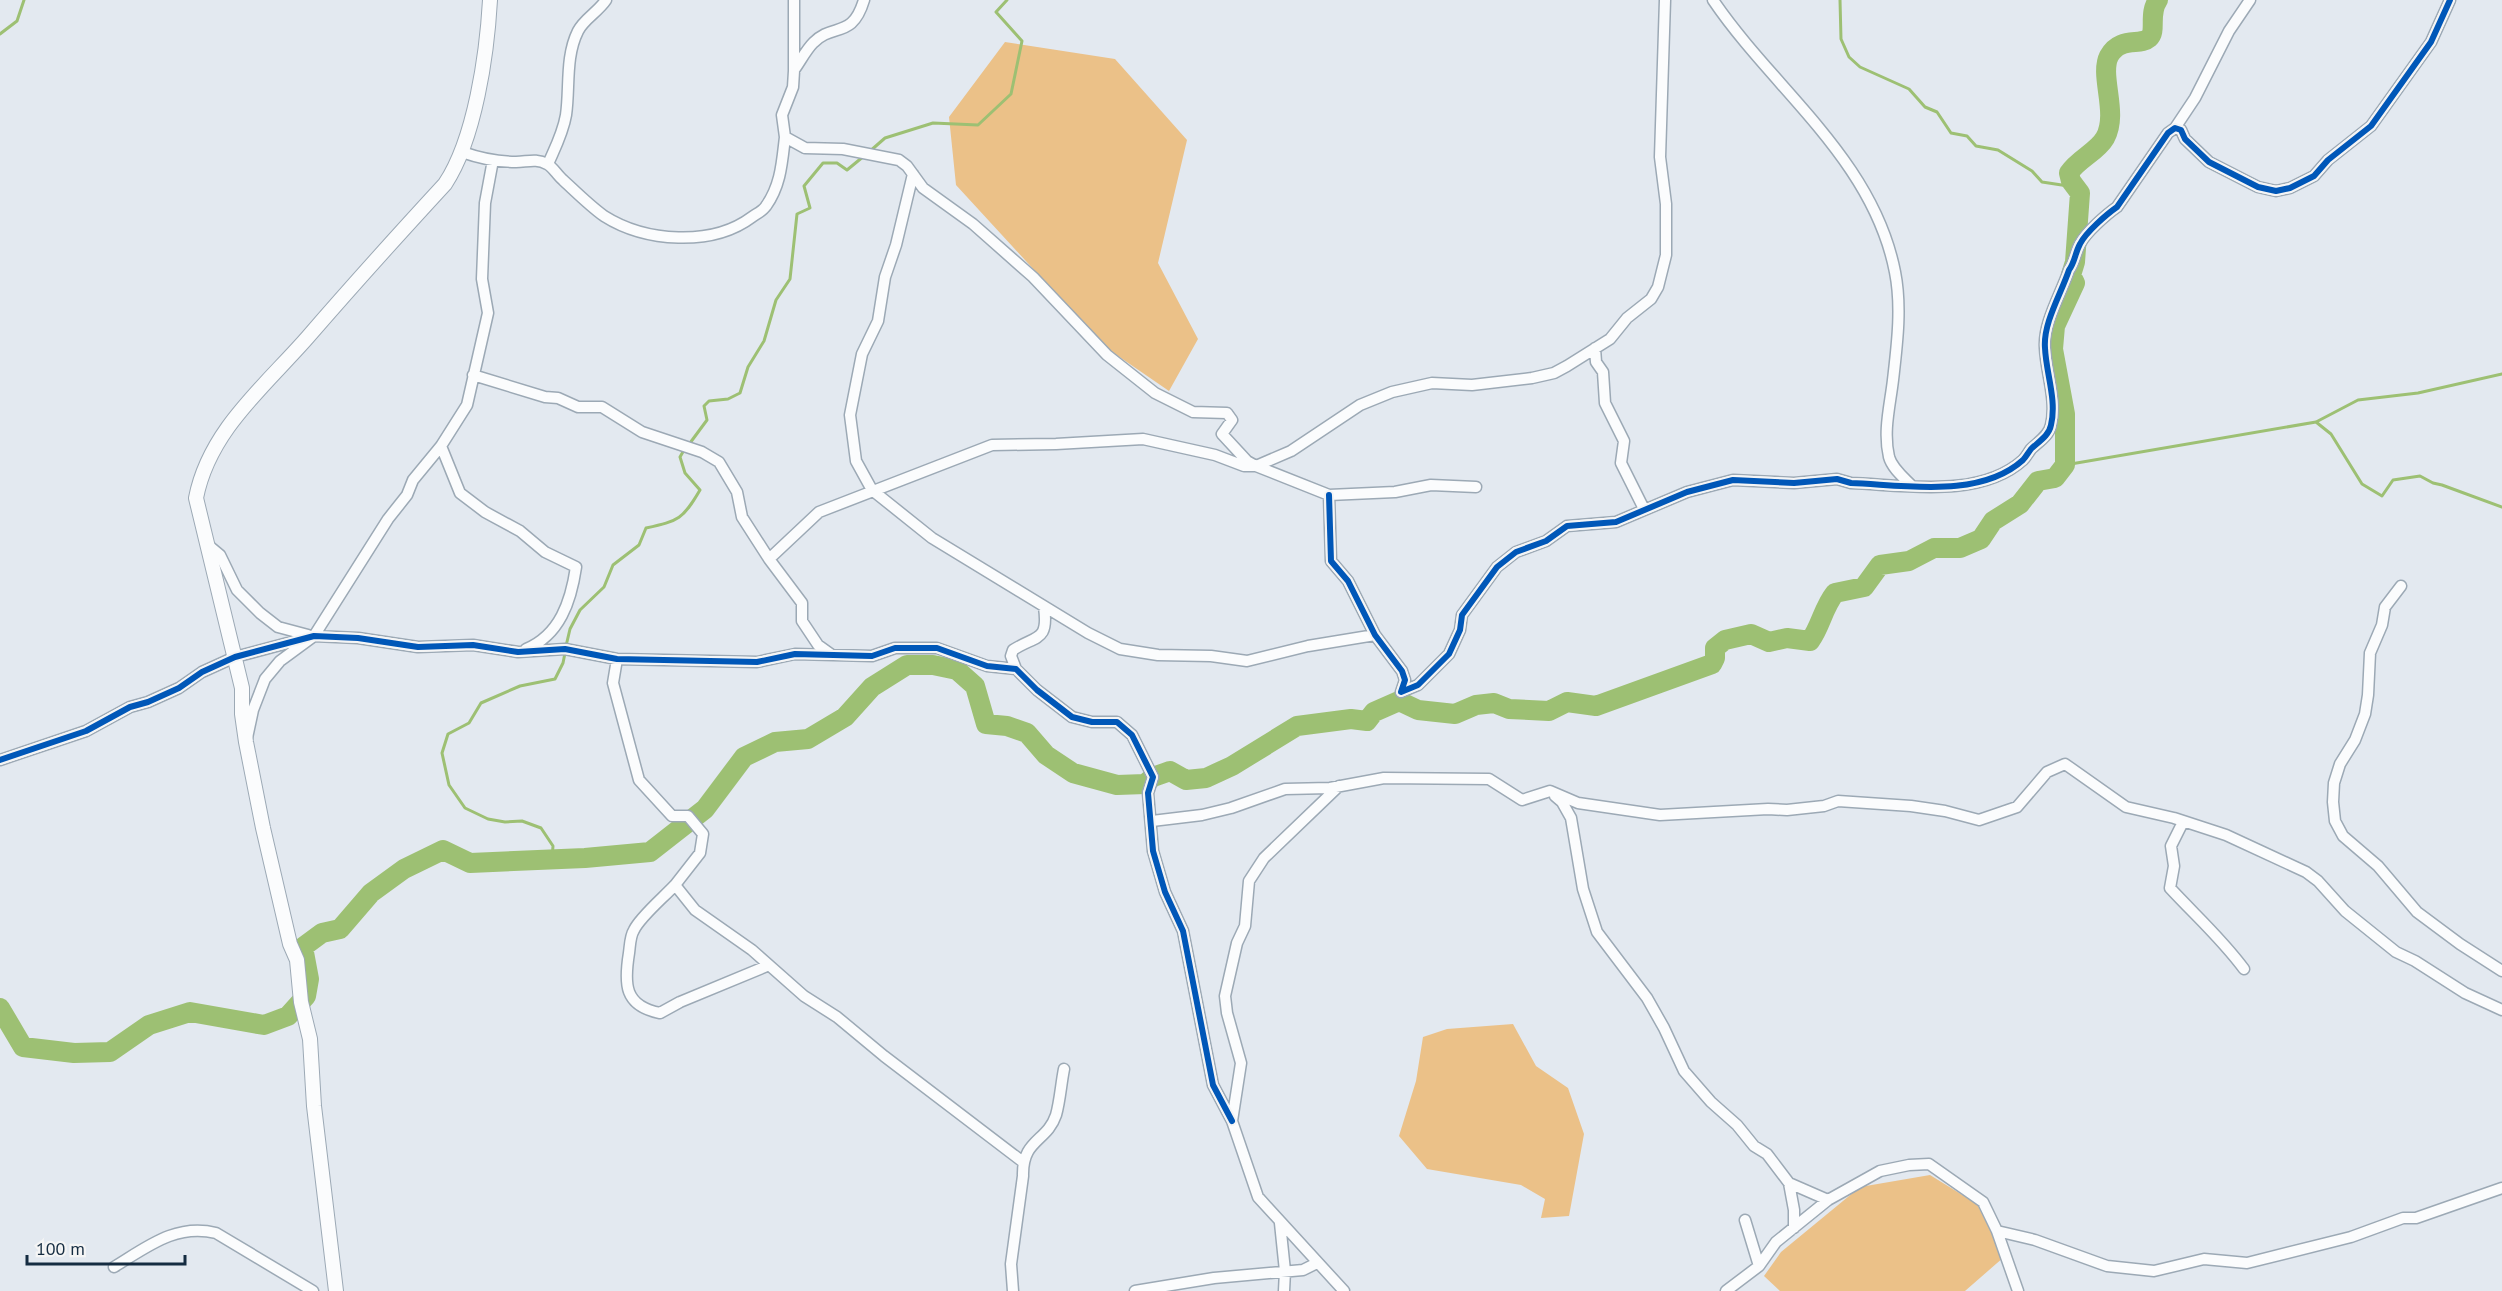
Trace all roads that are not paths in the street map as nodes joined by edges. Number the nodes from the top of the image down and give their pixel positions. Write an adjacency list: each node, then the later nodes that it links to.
1 (490, 0): 12 (street)
2 (606, 0): 14 (street)
3 (794, 0): 9 (street)
4 (864, 0): 9 (street)
5 (1665, 0): 16 (street)
6 (1713, 0): 20 (street)
7 (2250, 0): 10 (street)
8 (2450, 0): 10 (street)
9 (794, 71): 11 (street)
10 (2175, 129): 20 (street)
11 (785, 137): 14 (street); 15 (street)
12 (462, 152): 13 (street); 25 (street)
13 (493, 160): 14 (street); 17 (street)
14 (548, 164)
15 (913, 174): 19 (street); 22 (street)
16 (1595, 348): 19 (street); 24 (street)
17 (473, 375): 18 (street); 26 (street)
18 (441, 446): 30 (street); 31 (street)
19 (1256, 466): 22 (street); 23 (street)
20 (1911, 485): 24 (street)
21 (1476, 487): 23 (street)
22 (872, 490): 26 (street); 28 (street)
23 (1329, 495): 29 (street)
24 (1644, 509): 29 (street)
25 (208, 545): 30 (street); 33 (street)
26 (769, 559): 32 (street)
27 (2401, 586): 45 (street)
28 (1044, 607): 29 (street); 35 (street)
29 (1375, 635)
30 (314, 636): 31 (street); 33 (street); 36 (street)
31 (518, 652): 34 (street)
32 (832, 655): 34 (street); 35 (street)
33 (235, 657): 36 (street); 37 (street)
34 (617, 659): 42 (street)
35 (1016, 669): 40 (street)
36 (246, 742): 62 (street)
37 (0, 760)
38 (1340, 785): 39 (street); 40 (street); 48 (street)
39 (1550, 791): 41 (street); 50 (street)
40 (1152, 821): 48 (street)
41 (2183, 822): 44 (street); 46 (street)
42 (675, 885): 43 (street); 43 (street)
43 (767, 966): 49 (street)
44 (2244, 969)
45 (2502, 971)
46 (2502, 1010)
47 (1064, 1069): 49 (street)
48 (1232, 1120): 54 (street)
49 (1023, 1162): 63 (street)
50 (1789, 1183): 52 (street); 55 (street)
51 (2502, 1188): 56 (street)
52 (1828, 1200): 55 (street); 56 (street)
53 (1745, 1220): 58 (street)
54 (1281, 1223): 57 (street); 60 (street)
55 (1794, 1228): 58 (street)
56 (1997, 1231): 68 (street)
57 (1317, 1263): 60 (street); 66 (street)
58 (1759, 1266): 67 (street)
59 (114, 1267): 61 (street)
60 (1285, 1271): 64 (street); 65 (street)
61 (313, 1291)
62 (336, 1291)
63 (1013, 1291)
64 (1135, 1291)
65 (1284, 1291)
66 (1344, 1291)
67 (1726, 1291)
68 (2018, 1291)

